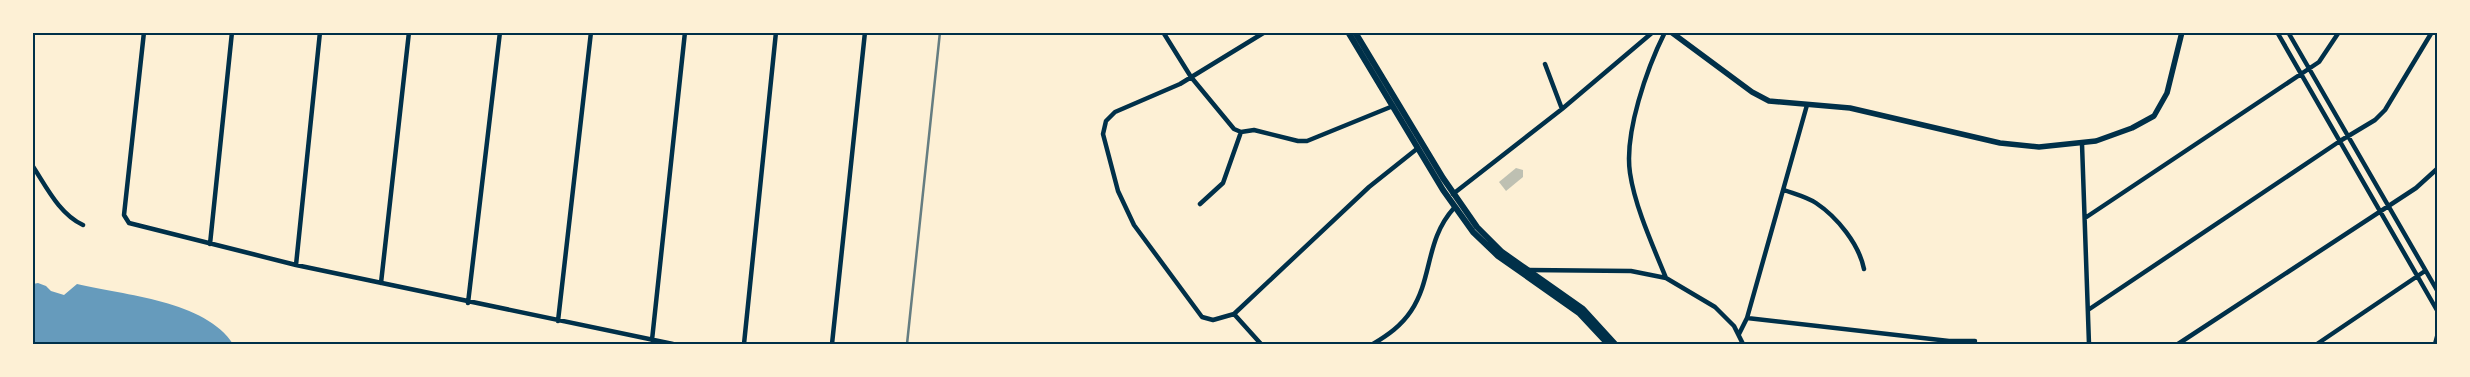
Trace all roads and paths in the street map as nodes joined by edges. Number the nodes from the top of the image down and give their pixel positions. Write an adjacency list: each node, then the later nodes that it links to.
1 (144, 32): 44 (street)
2 (232, 32): 44 (street)
3 (320, 32): 45 (street)
4 (409, 32): 51 (street)
5 (500, 32): 53 (street)
6 (591, 32): 58 (street)
7 (685, 32): 61 (street)
8 (776, 32): 64 (street)
9 (865, 32): 65 (street)
10 (1163, 32): 25 (street)
11 (1266, 32): 25 (street)
12 (1348, 32): 27 (main road)
13 (1355, 32): 37 (main road)
14 (1653, 32): 28 (street)
15 (1665, 32): 50 (street)
16 (1671, 32): 26 (street)
17 (2182, 32): 32 (street)
18 (2277, 32): 24 (street)
19 (2288, 32): 23 (street)
20 (2339, 32): 23 (street)
21 (2432, 32): 30 (street)
22 (1545, 64): 28 (street)
23 (2309, 68): 24 (street); 30 (street)
24 (2300, 74): 31 (street); 42 (street)
25 (1191, 77): 29 (street); 56 (street)
26 (1807, 105): 32 (street); 36 (street)
27 (1393, 106): 29 (street); 33 (main road)
28 (1562, 109): 37 (street)
29 (1241, 132): 38 (street)
30 (2348, 136): 31 (street); 39 (street)
31 (2340, 141): 41 (street); 54 (street)
32 (2082, 144): 42 (street)
33 (1418, 148): 40 (main road); 56 (street)
34 (32, 165): 43 (street)
35 (2438, 168): 39 (street)
36 (1784, 190): 46 (street); 57 (street)
37 (1453, 194): 47 (main road)
38 (1200, 204)
39 (2388, 205): 41 (street); 48 (street)
40 (1454, 208): 67 (street); 68 (main road)
41 (2380, 210): 49 (street); 72 (street)
42 (2085, 218): 54 (street)
43 (82, 225)
44 (210, 244): 45 (street)
45 (296, 265): 51 (street)
46 (1864, 269)
47 (1528, 270): 50 (street); 69 (main road)
48 (2425, 271): 49 (street); 52 (street)
49 (2417, 277): 55 (street); 73 (street)
50 (1666, 278): 60 (street)
51 (380, 283): 53 (street)
52 (2438, 292)
53 (468, 303): 58 (street)
54 (2088, 310): 71 (street)
55 (2438, 312)
56 (1234, 314): 66 (street)
57 (1747, 318): 60 (street); 62 (street)
58 (558, 321): 61 (street)
59 (2438, 333): 74 (street)
60 (1739, 334): 70 (street)
61 (652, 340): 63 (street)
62 (1975, 341)
63 (673, 344)
64 (744, 344)
65 (832, 344)
66 (1261, 344)
67 (1374, 344)
68 (1608, 344)
69 (1615, 344)
70 (1743, 344)
71 (2089, 344)
72 (2178, 344)
73 (2317, 344)
74 (2435, 344)

